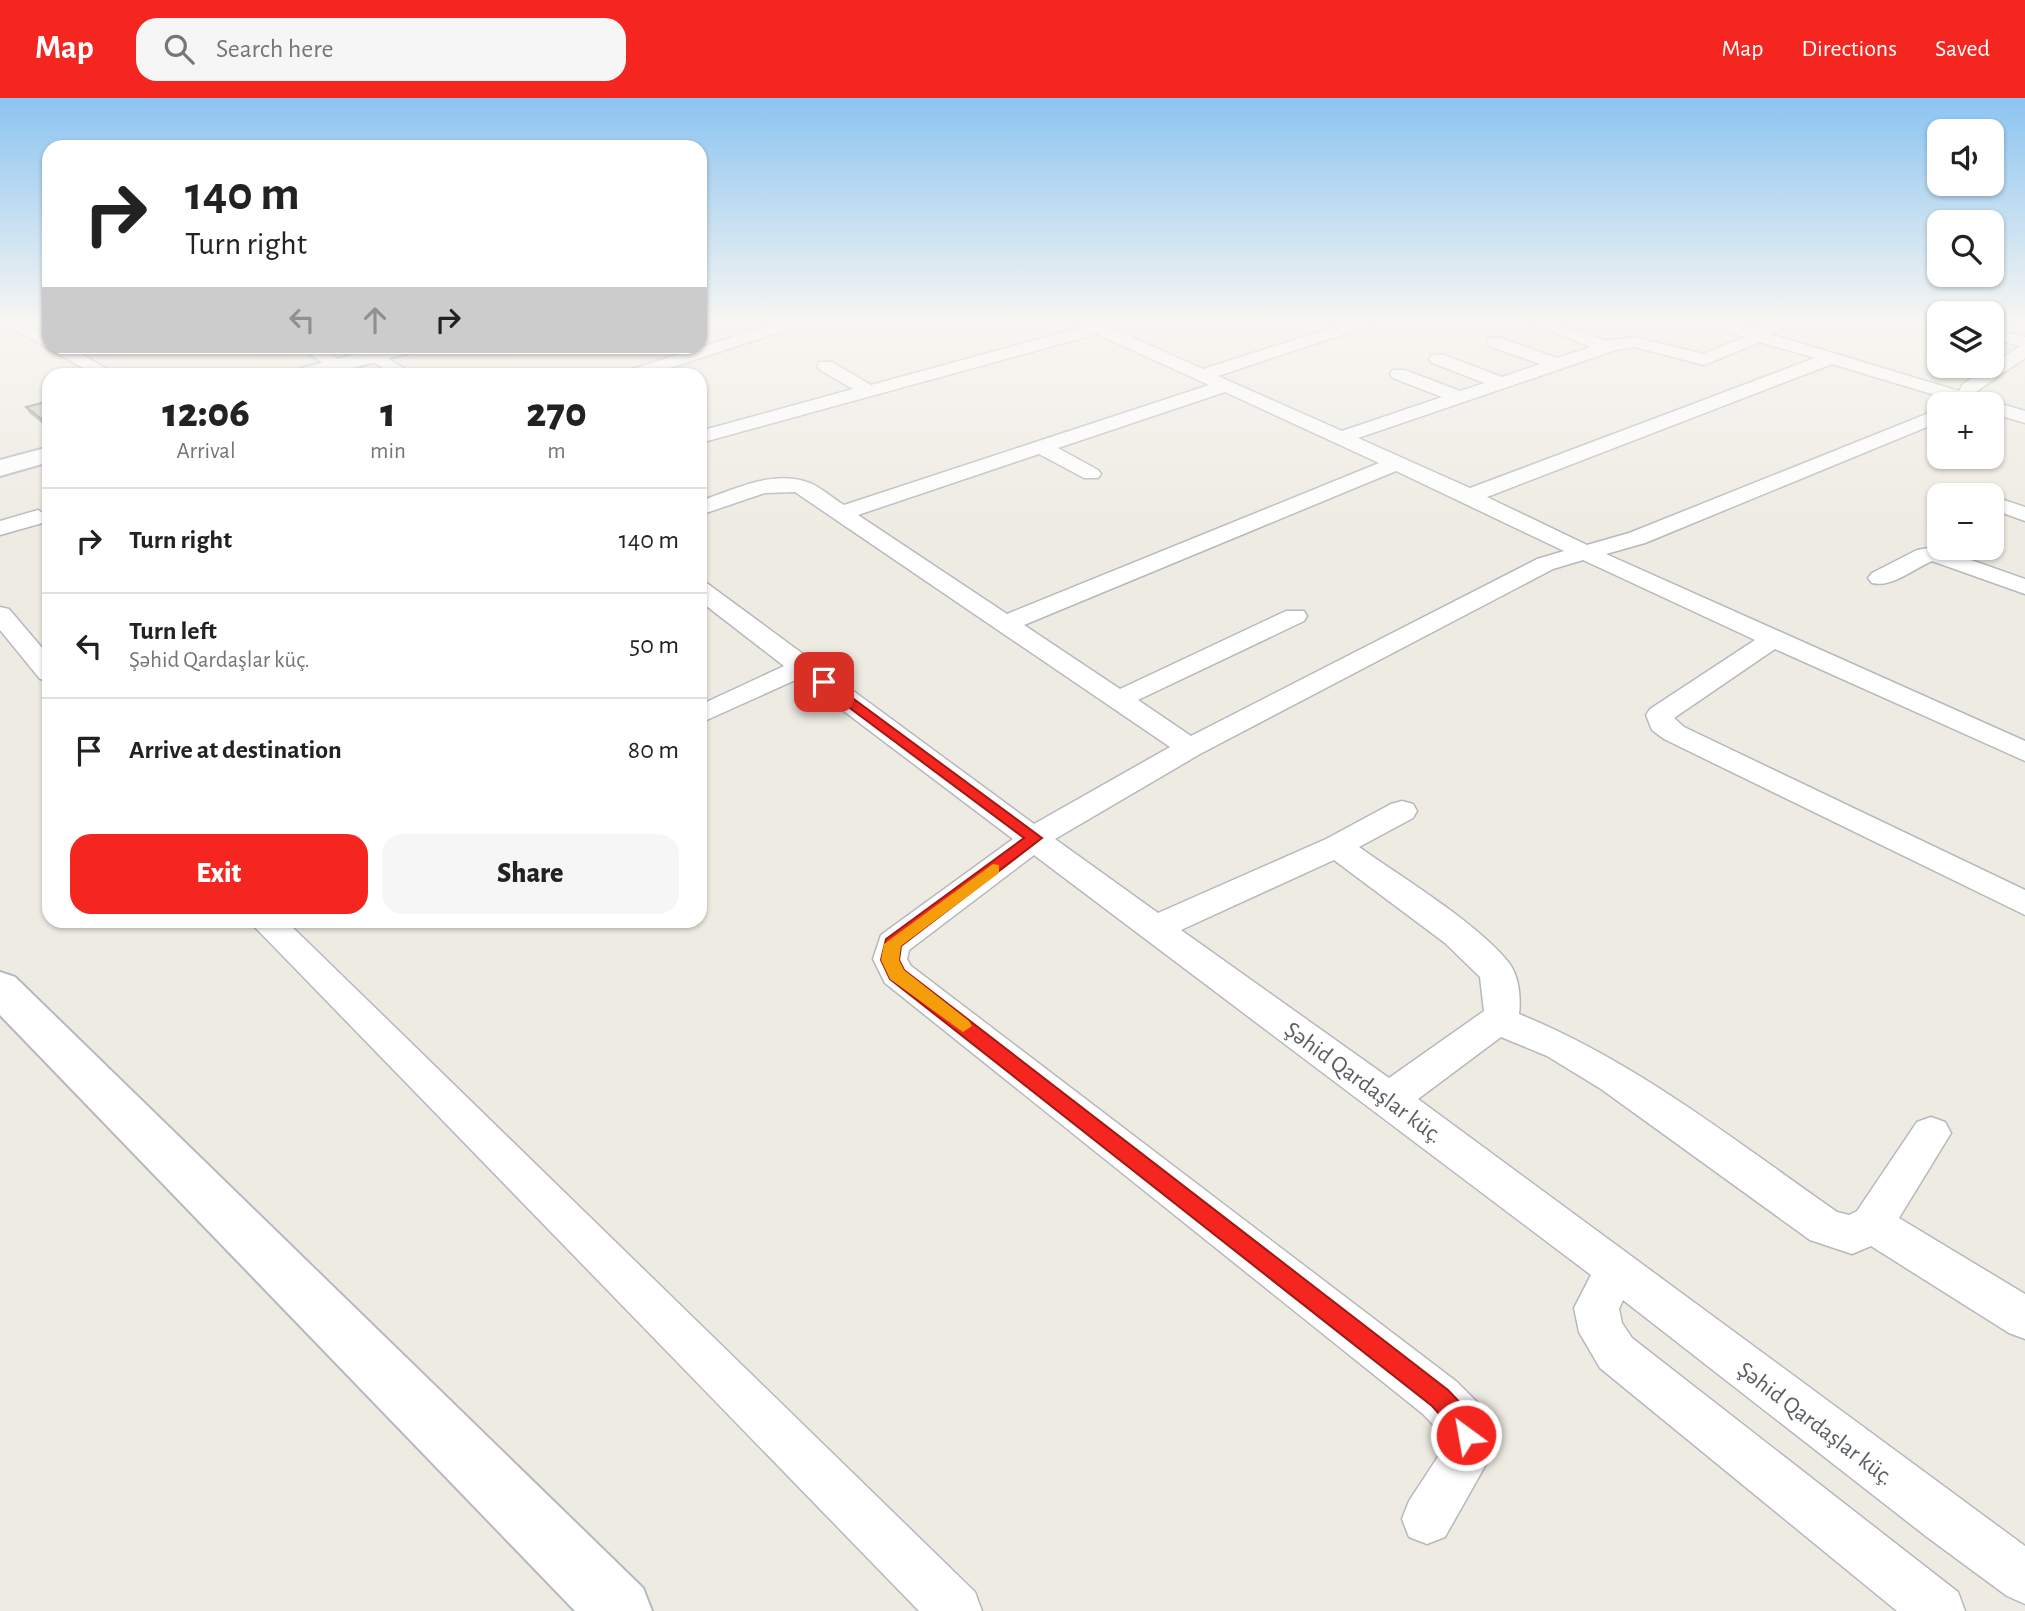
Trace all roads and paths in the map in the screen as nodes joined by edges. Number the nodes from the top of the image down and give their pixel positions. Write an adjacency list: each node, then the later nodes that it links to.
1 (854, 393): 11 (street)
2 (1205, 393): 14 (street)
3 (1245, 393): 12 (street)
4 (1448, 393): 7 (street)
5 (1473, 393): 7 (street)
6 (1741, 393): 20 (street)
7 (1460, 397): 12 (street)
8 (2004, 411): 9 (street)
9 (2025, 417)
10 (1927, 420): 27 (street)
11 (707, 435)
12 (1343, 437): 17 (street)
13 (42, 447): 16 (street)
14 (1041, 447): 19 (street); 23 (street)
15 (42, 456): 18 (street)
16 (0, 459)
17 (1396, 463): 20 (street); 33 (street)
18 (0, 468)
19 (1091, 474)
20 (1469, 496): 27 (street)
21 (707, 506): 23 (street)
22 (2004, 506): 24 (street)
23 (839, 514): 33 (street)
24 (2025, 514)
25 (38, 517): 26 (street)
26 (0, 528)
27 (1587, 551): 34 (street); 39 (street)
28 (1880, 579): 29 (street)
29 (2025, 586)
30 (707, 595): 36 (street, Şəhid Qardaşlar küç.)
31 (0, 614): 35 (street)
32 (1295, 616): 37 (street)
33 (1004, 624): 37 (street)
34 (1773, 639): 40 (street); 44 (street)
35 (42, 665)
36 (803, 667): 38 (street); 42 (street, Şəhid Qardaşlar küç.)
37 (1117, 700): 39 (street)
38 (707, 712)
39 (1190, 748): 42 (street)
40 (2025, 752)
41 (1402, 811): 43 (street)
42 (1034, 838): 46 (street, Şəhid Qardaşlar küç.); 54 (street)
43 (1337, 846): 46 (street); 48 (street)
44 (2025, 904)
45 (272, 928): 57 (street)
46 (1155, 928): 49 (street, Şəhid Qardaşlar küç.)
47 (0, 988): 56 (street)
48 (1497, 1020): 49 (street); 51 (street)
49 (1390, 1099): 52 (street, Şəhid Qardaşlar küç.)
50 (1931, 1133): 51 (street)
51 (1872, 1224): 53 (street)
52 (1616, 1271): 55 (street, Şəhid Qardaşlar küç.); 58 (street)
53 (2025, 1318)
54 (1427, 1519)
55 (2025, 1578)
56 (620, 1611)
57 (956, 1611)
58 (1939, 1611)

